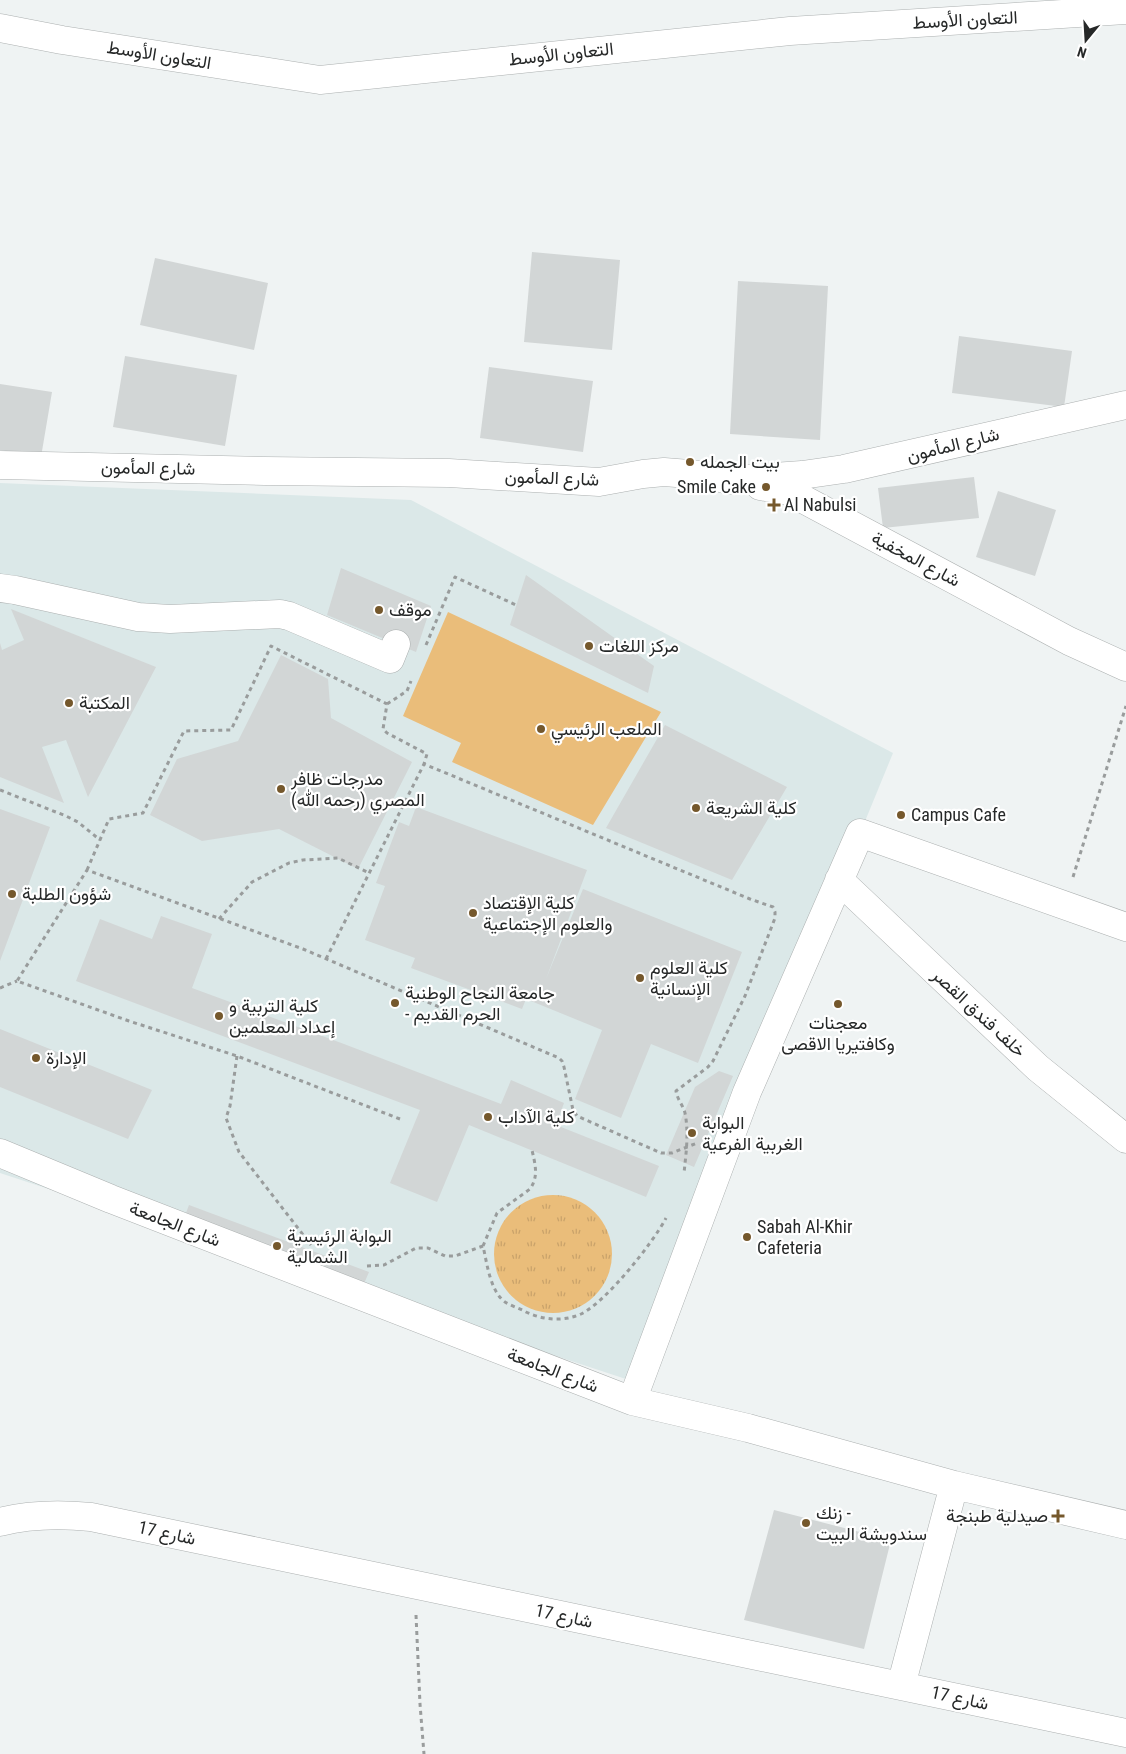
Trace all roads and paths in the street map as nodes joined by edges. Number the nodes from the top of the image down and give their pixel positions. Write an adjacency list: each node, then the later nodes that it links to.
1 (1126, 10): 2 (street, التعاون الأوسط)
2 (0, 28)
3 (1126, 405): 5 (street, شارع المأمون)
4 (0, 465): 5 (street, شارع المأمون)
5 (699, 475): 10 (street, شارع المخفية)
6 (0, 588): 8 (street)
7 (516, 605): 9 (path)
8 (396, 644)
9 (425, 647)
10 (1126, 667)
11 (414, 673): 12 (path)
12 (387, 704): 14 (path); 16 (path)
13 (1126, 706): 20 (path)
14 (424, 764): 18 (path); 32 (path)
15 (0, 790): 16 (path)
16 (100, 840): 17 (path)
17 (87, 870): 21 (path); 24 (path)
18 (369, 873): 21 (path); 23 (path)
19 (839, 880): 20 (street); 28 (street, خلف فندق القصر); 37 (street)
20 (1064, 906): 22 (street)
21 (219, 919): 23 (path)
22 (1126, 927)
23 (326, 959): 31 (path)
24 (17, 981): 25 (path); 26 (path)
25 (0, 988)
26 (237, 1056): 27 (path); 36 (path)
27 (400, 1119)
28 (1126, 1139)
29 (532, 1150): 34 (path)
30 (0, 1153): 36 (street, شارع الجامعة)
31 (666, 1153)
32 (683, 1175)
33 (668, 1216): 34 (path)
34 (483, 1246): 35 (path)
35 (367, 1266)
36 (304, 1274): 37 (street, شارع الجامعة)
37 (632, 1401): 38 (street, شارع الجامعة)
38 (954, 1485): 40 (street, شارع الجامعة); 42 (street)
39 (0, 1522): 41 (street, شارع 17)
40 (1126, 1525)
41 (414, 1584): 42 (street, شارع 17); 44 (path)
42 (902, 1686): 43 (street, شارع 17)
43 (1126, 1733)
44 (424, 1754)

